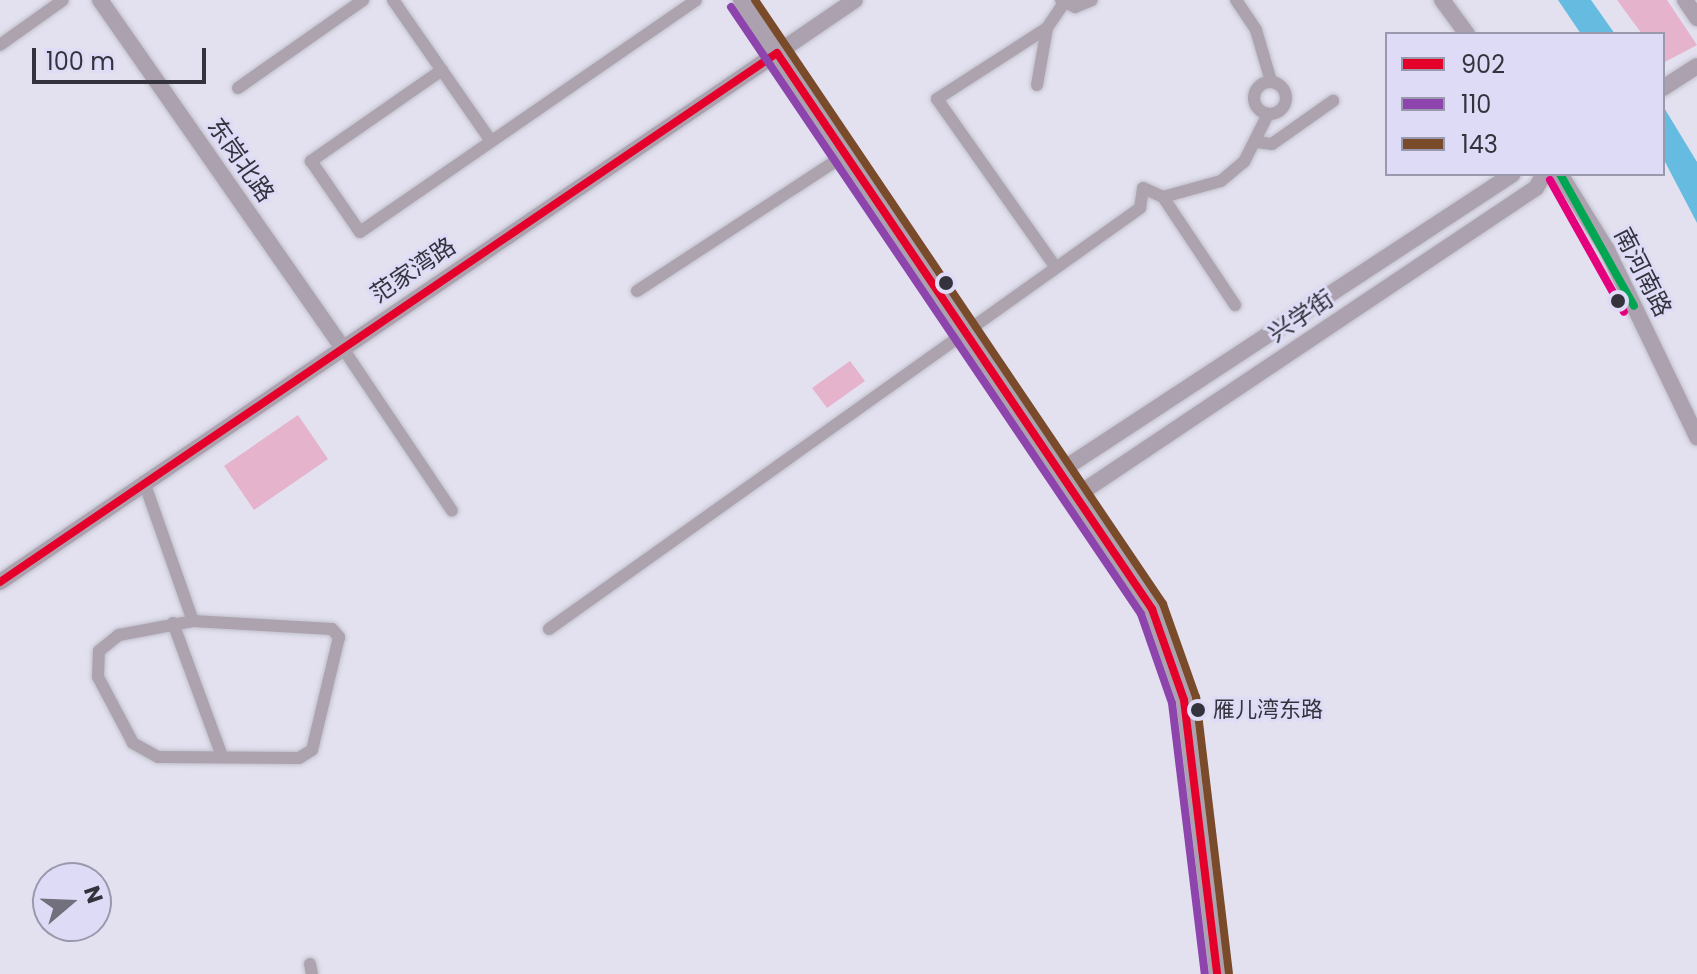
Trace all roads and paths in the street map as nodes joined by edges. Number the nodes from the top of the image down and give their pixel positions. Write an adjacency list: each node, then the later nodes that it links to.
1 (63, 0): 16 (street)
2 (100, 0): 37 (main road, 东岗北路)
3 (363, 0): 23 (street)
4 (393, 0): 19 (street)
5 (696, 0): 26 (street)
6 (741, 0): 17 (main road)
7 (855, 0): 17 (main road, 范家湾路)
8 (1092, 0): 12 (street)
9 (1236, 0): 20 (street)
10 (1442, 0): 15 (main road)
11 (1685, 0): 13 (main road)
12 (1062, 2): 14 (street)
13 (1697, 18)
14 (1047, 28): 21 (street); 33 (street)
15 (1466, 32)
16 (0, 45)
17 (777, 53): 28 (main road); 37 (main road, 范家湾路)
18 (1695, 68): 22 (main road)
19 (442, 70): 26 (street); 26 (street)
20 (1271, 81): 25 (street); 25 (street)
21 (1037, 85)
22 (1665, 87)
23 (238, 88)
24 (1333, 101): 27 (street)
25 (1268, 114): 27 (street)
26 (491, 141)
27 (1257, 142): 32 (street)
28 (846, 154): 34 (street); 36 (main road)
29 (1510, 176): 39 (main road, 兴学街)
30 (1543, 176): 41 (main road, 兴学街)
31 (1561, 176): 38 (main road, 南河南路)
32 (1163, 197): 33 (street); 35 (street)
33 (1054, 265): 36 (street)
34 (637, 291)
35 (1235, 305)
36 (966, 333): 39 (main road); 46 (street)
37 (342, 347): 40 (main road, 范家湾路); 42 (street)
38 (1697, 437)
39 (1062, 470): 41 (main road)
40 (144, 482): 43 (main road, 范家湾路); 44 (street)
41 (1079, 494): 48 (main road)
42 (452, 511)
43 (0, 582)
44 (193, 621): 45 (street); 47 (street)
45 (173, 623): 47 (street); 47 (street)
46 (549, 629)
47 (222, 756)
48 (1217, 974)

